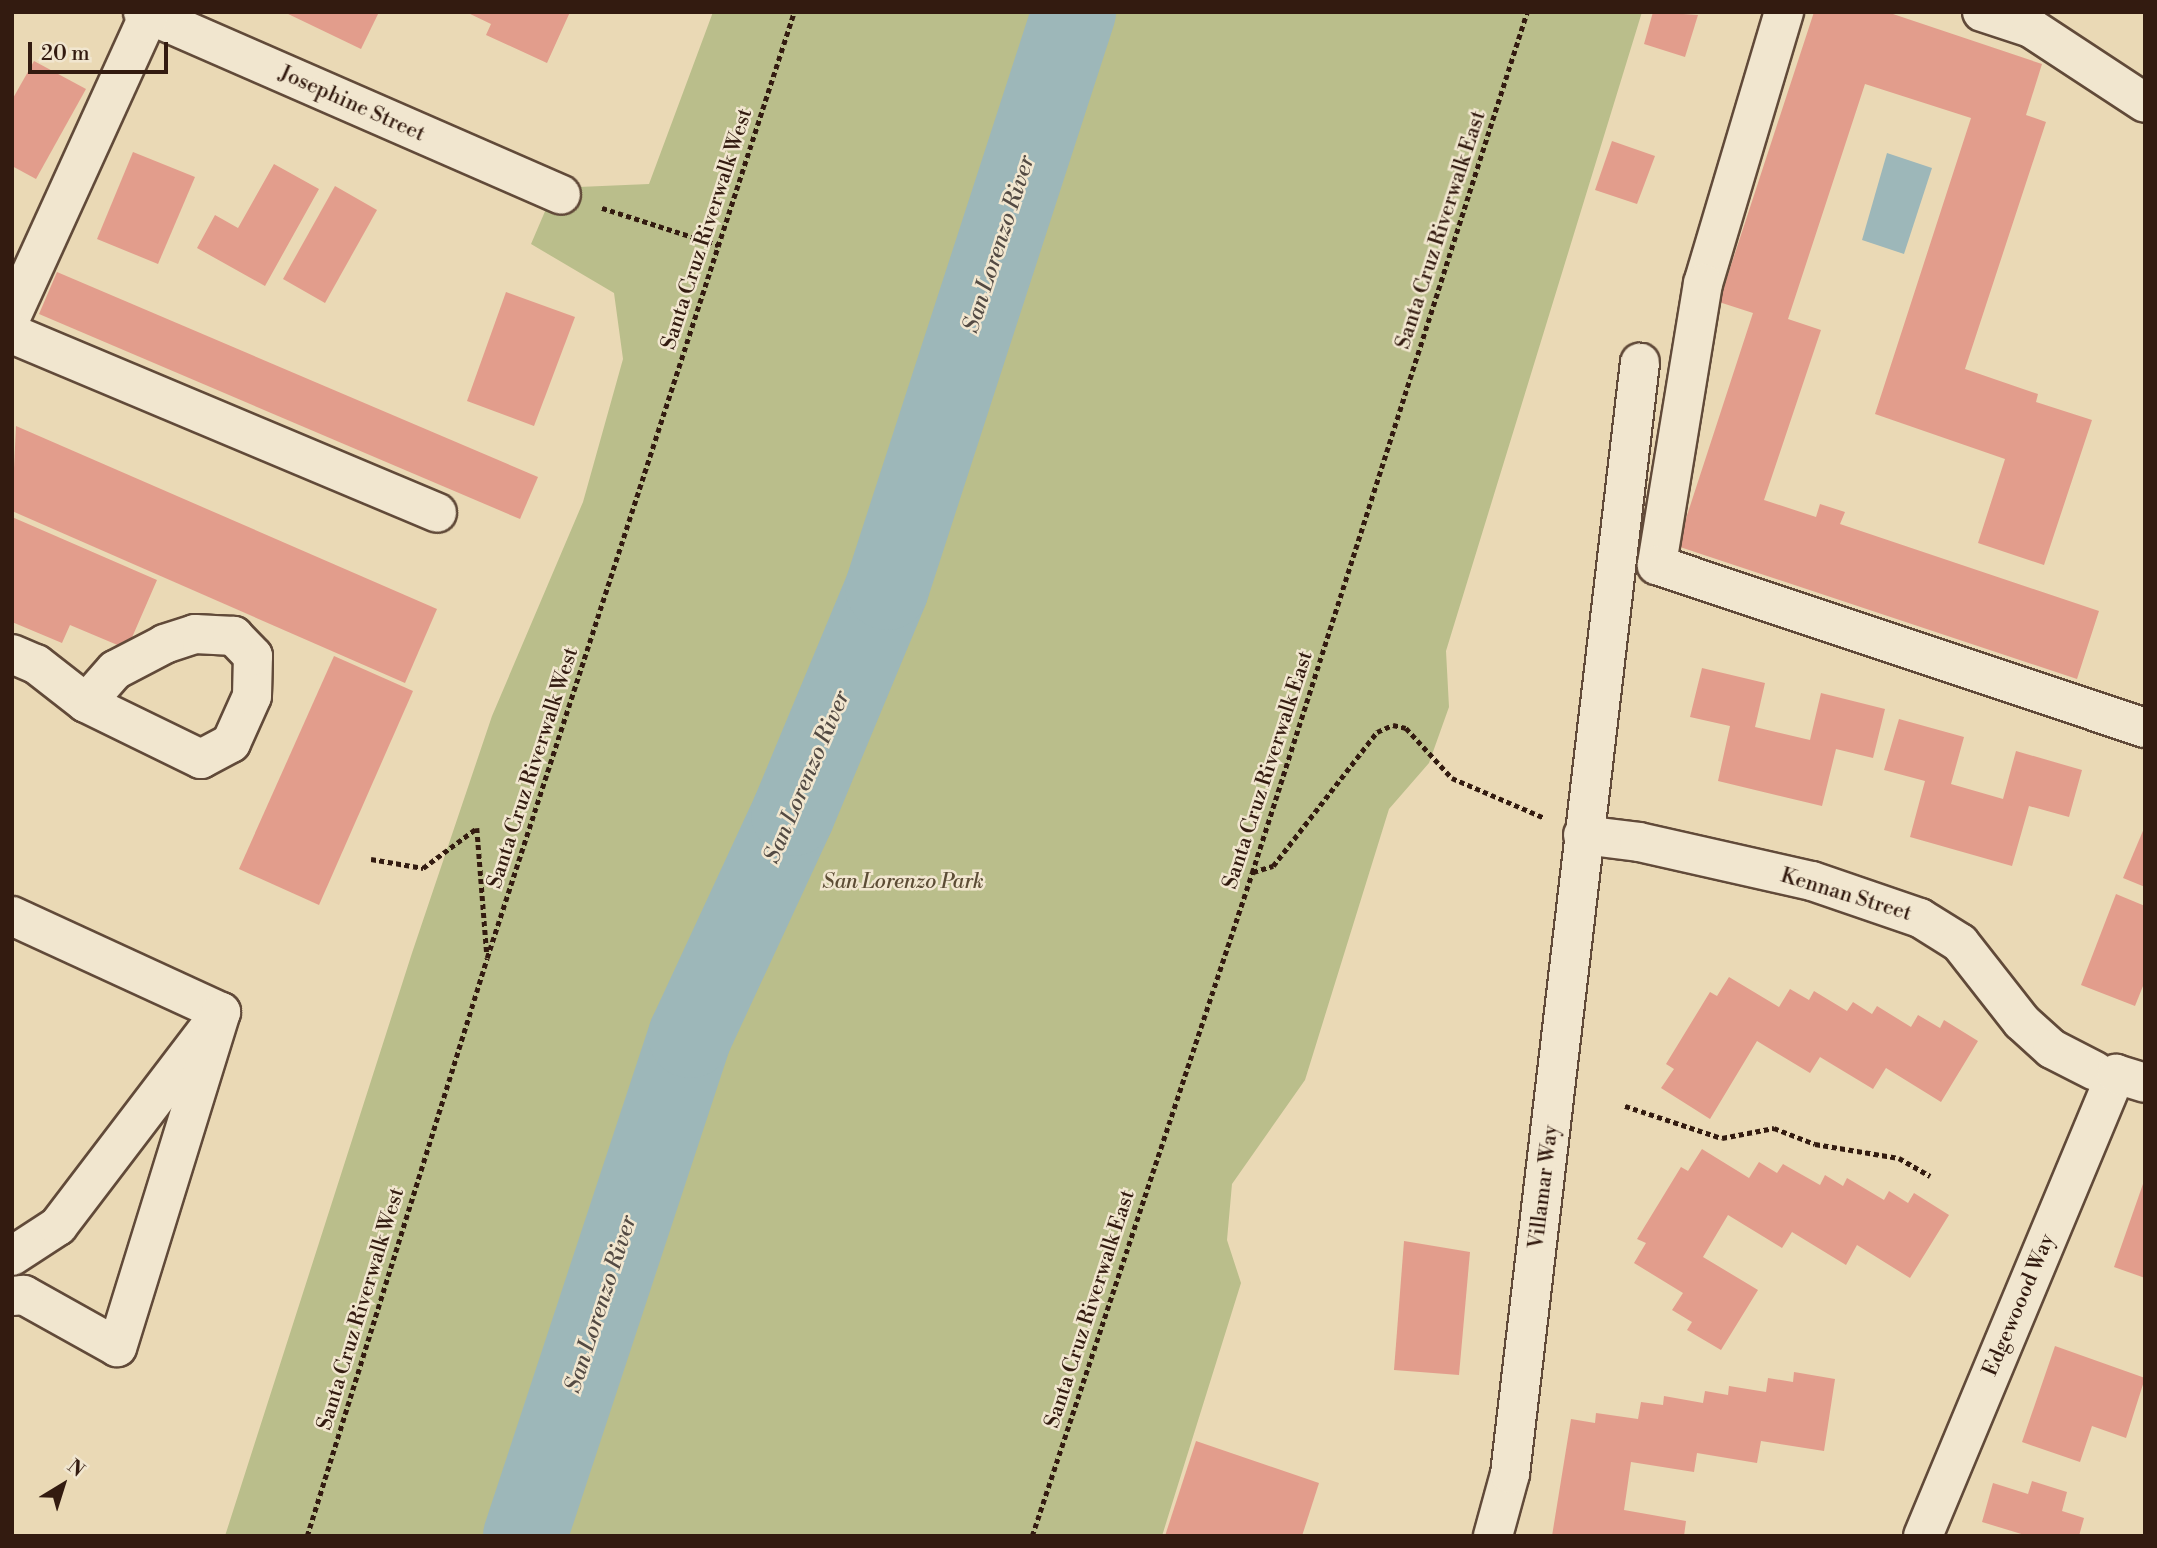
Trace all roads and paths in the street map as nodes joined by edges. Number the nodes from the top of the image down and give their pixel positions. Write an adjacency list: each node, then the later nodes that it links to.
1 (793, 12): 8 (path, Santa Cruz Riverwalk West)
2 (1527, 12): 18 (path, Santa Cruz Riverwalk East)
3 (1784, 12): 15 (street)
4 (1982, 12): 6 (street)
5 (146, 14): 7 (street, Josephine Street); 9 (street)
6 (2144, 102)
7 (561, 195): 8 (path)
8 (718, 245): 20 (path, Santa Cruz Riverwalk West)
9 (12, 315)
10 (12, 334): 12 (street)
11 (1640, 363): 16 (street, Villamar Way)
12 (438, 513)
13 (12, 654): 14 (street)
14 (86, 703)
15 (2142, 727)
16 (1583, 835): 18 (path); 22 (street, Kennan Street); 29 (street, Villamar Way)
17 (371, 859): 20 (path)
18 (1252, 873): 28 (path, Santa Cruz Riverwalk East)
19 (12, 916): 21 (street)
20 (487, 958): 27 (path, Santa Cruz Riverwalk West)
21 (221, 1012): 25 (street); 26 (street)
22 (2119, 1076): 30 (street, Edgewoood Way)
23 (1625, 1107): 24 (path)
24 (1930, 1175)
25 (12, 1256)
26 (12, 1296)
27 (307, 1536)
28 (1031, 1536)
29 (1493, 1536)
30 (1923, 1536)

